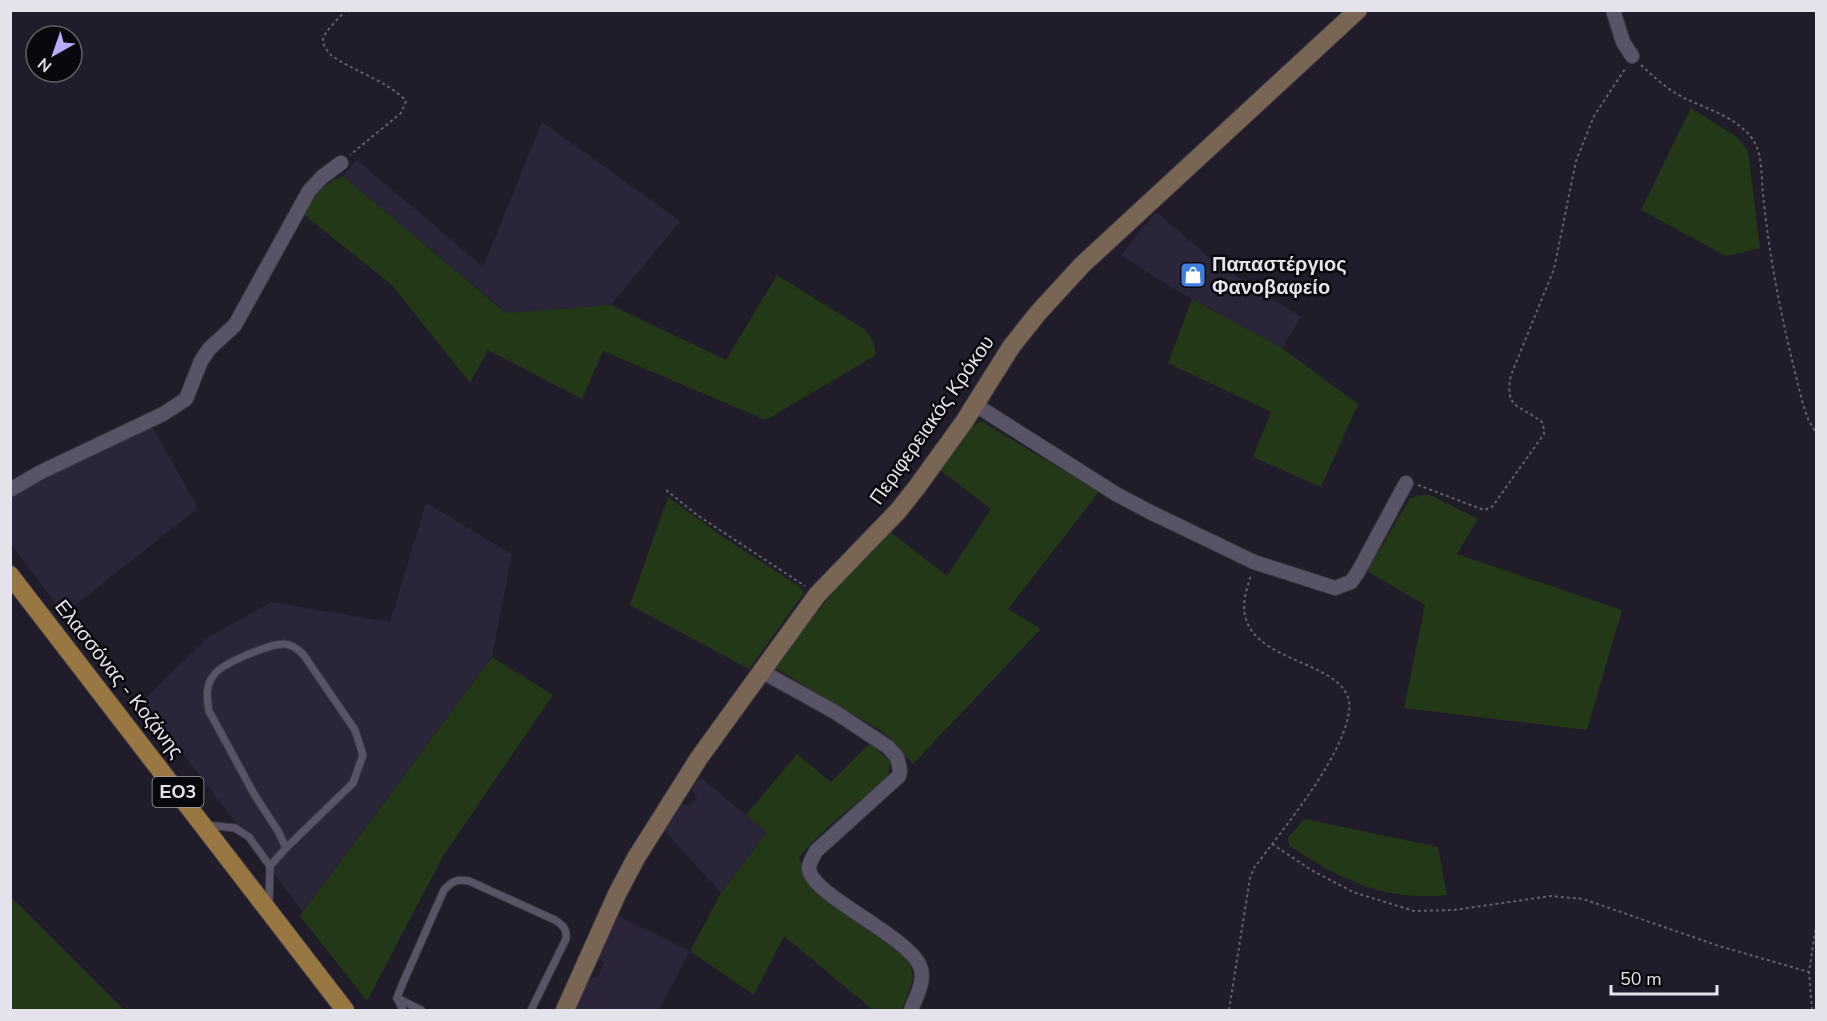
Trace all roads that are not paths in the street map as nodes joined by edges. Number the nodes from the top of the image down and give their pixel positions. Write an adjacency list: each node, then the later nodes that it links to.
1 (1358, 10): 5 (street, Περιφερειακός Κρόκου)
2 (1613, 10): 3 (street)
3 (1632, 56)
4 (341, 163): 7 (street)
5 (974, 404): 6 (street); 9 (street, Περιφερειακός Κρόκου)
6 (1406, 483)
7 (10, 490)
8 (10, 575): 10 (main road, Ελασσόνας - Κοζάνης / ΕΟ3)
9 (761, 671): 19 (street, Περιφερειακός Κρόκου); 20 (street)
10 (203, 825): 12 (lane); 13 (main road, Ελασσόνας - Κοζάνης / ΕΟ3)
11 (286, 848): 11 (lane); 12 (lane)
12 (270, 866): 13 (lane)
13 (268, 910): 15 (main road, Ελασσόνας - Κοζάνης / ΕΟ3)
14 (397, 998): 16 (lane); 17 (lane); 18 (lane)
15 (345, 1011)
16 (403, 1011)
17 (421, 1011)
18 (531, 1011)
19 (564, 1011)
20 (911, 1011)

